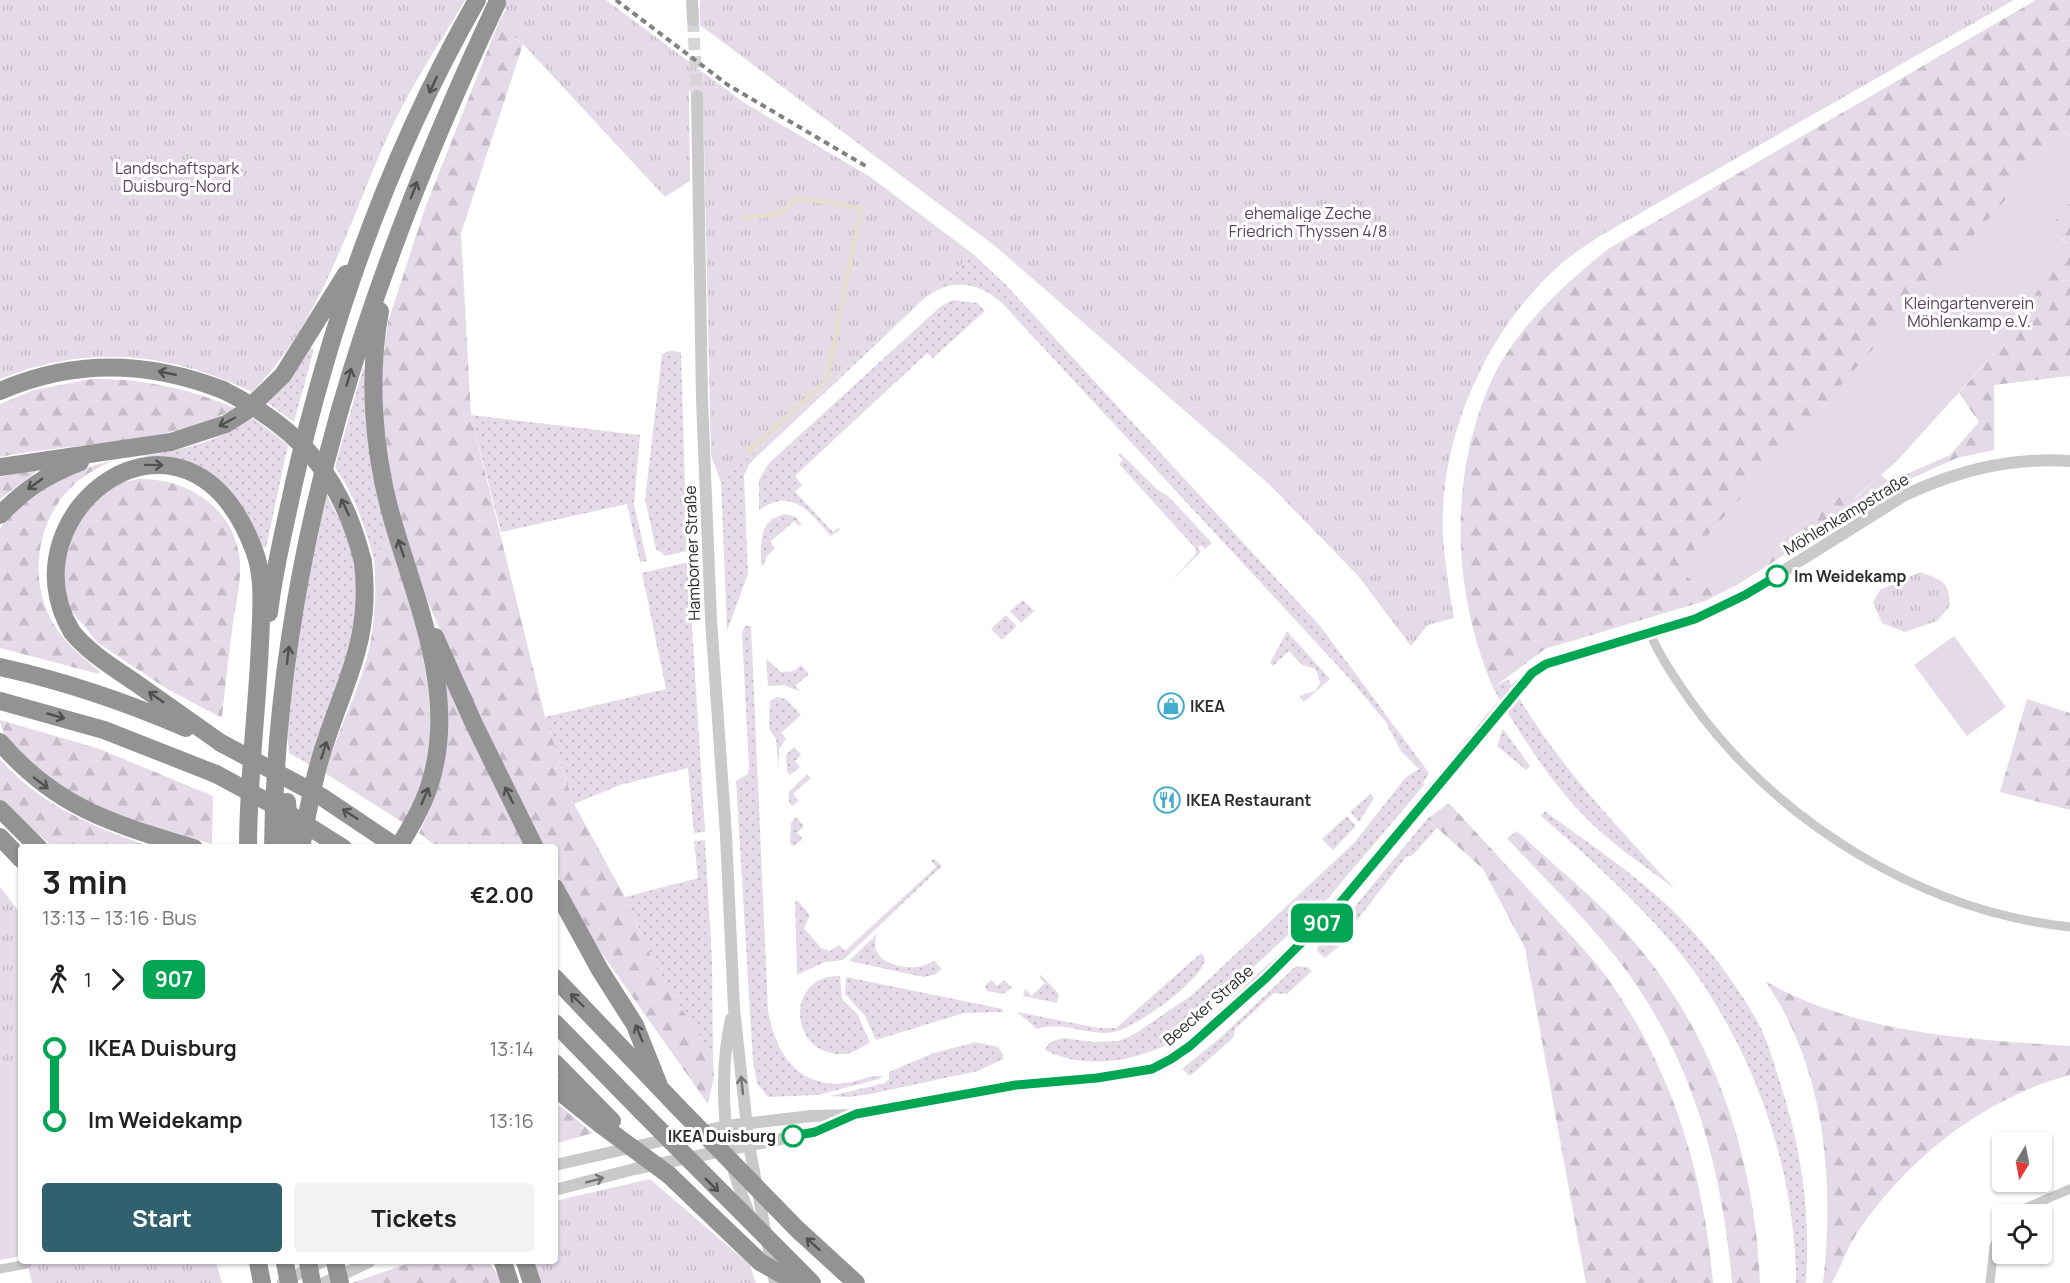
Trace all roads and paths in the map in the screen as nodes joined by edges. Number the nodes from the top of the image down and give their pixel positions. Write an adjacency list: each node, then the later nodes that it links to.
1 (477, 0): 6 (highway, one-way to 6)
2 (692, 0): 4 (street)
3 (497, 3): 7 (highway, one-way to 3)
4 (693, 20)
5 (697, 96): 41 (street, Hamborner Straße)
6 (370, 234): 9 (highway, one-way to 9); 19 (highway)
7 (393, 245): 13 (highway, one-way to 7); 18 (highway, one-way to 7)
8 (0, 391): 32 (highway, one-way to 8, bridge)
9 (107, 451): 11 (highway); 12 (highway, one-way to 12)
10 (2070, 461): 14 (street, Möhlenkampstraße)
11 (0, 467)
12 (0, 515)
13 (419, 603): 35 (highway, one-way to 13); 36 (highway, one-way to 13)
14 (1650, 633): 16 (street); 39 (street)
15 (0, 667): 23 (highway)
16 (1517, 688)
17 (0, 700): 33 (highway, one-way to 33, bridge)
18 (280, 713): 30 (highway); 31 (highway)
19 (256, 716): 23 (highway, one-way to 19); 29 (highway)
20 (1494, 716): 21 (street)
21 (1483, 729)
22 (0, 742): 28 (highway, one-way to 28)
23 (221, 743): 34 (highway, one-way to 23, bridge)
24 (1432, 790): 46 (street, Beecker Straße)
25 (0, 809): 27 (highway)
26 (0, 837): 37 (highway)
27 (35, 844)
28 (182, 844)
29 (248, 844)
30 (273, 844)
31 (291, 844)
32 (303, 844)
33 (337, 844)
34 (392, 844)
35 (400, 844)
36 (533, 844)
37 (18, 856)
38 (558, 893): 44 (highway, one-way to 38)
39 (2070, 927)
40 (558, 981): 44 (highway, one-way to 40)
41 (734, 1009): 48 (street, Hamborner Straße, one-way to 41); 49 (street, Hamborner Straße)
42 (558, 1026): 73 (highway, one-way to 73, bridge)
43 (558, 1067): 47 (highway)
44 (660, 1088): 74 (highway, one-way to 44, bridge)
45 (558, 1090): 47 (highway)
46 (856, 1114): 48 (street, Beecker Straße); 50 (street, Beecker Straße)
47 (606, 1122): 72 (highway, bridge)
48 (746, 1123): 49 (street, Beecker Straße); 50 (street, Hamborner Straße)
49 (726, 1125): 51 (street, Hamborner Straße); 52 (street, Beecker Straße)
50 (748, 1145): 51 (street, Beecker Straße); 71 (street, Hamborner Straße)
51 (729, 1149): 53 (street, Beecker Straße, one-way to 51); 71 (street, Hamborner Straße)
52 (558, 1164)
53 (558, 1189)
54 (2070, 1189): 55 (street)
55 (2035, 1204)
56 (27, 1264): 64 (street)
57 (285, 1264): 66 (highway, bridge)
58 (308, 1264): 67 (highway, bridge)
59 (318, 1264): 65 (street)
60 (335, 1264): 69 (highway, bridge)
61 (365, 1264): 68 (street)
62 (526, 1264): 70 (highway)
63 (1992, 1264): 75 (street)
64 (0, 1269)
65 (281, 1283)
66 (289, 1283)
67 (312, 1283)
68 (324, 1283)
69 (340, 1283)
70 (532, 1283)
71 (774, 1283)
72 (797, 1283)
73 (812, 1283)
74 (856, 1283)
75 (1990, 1283)

